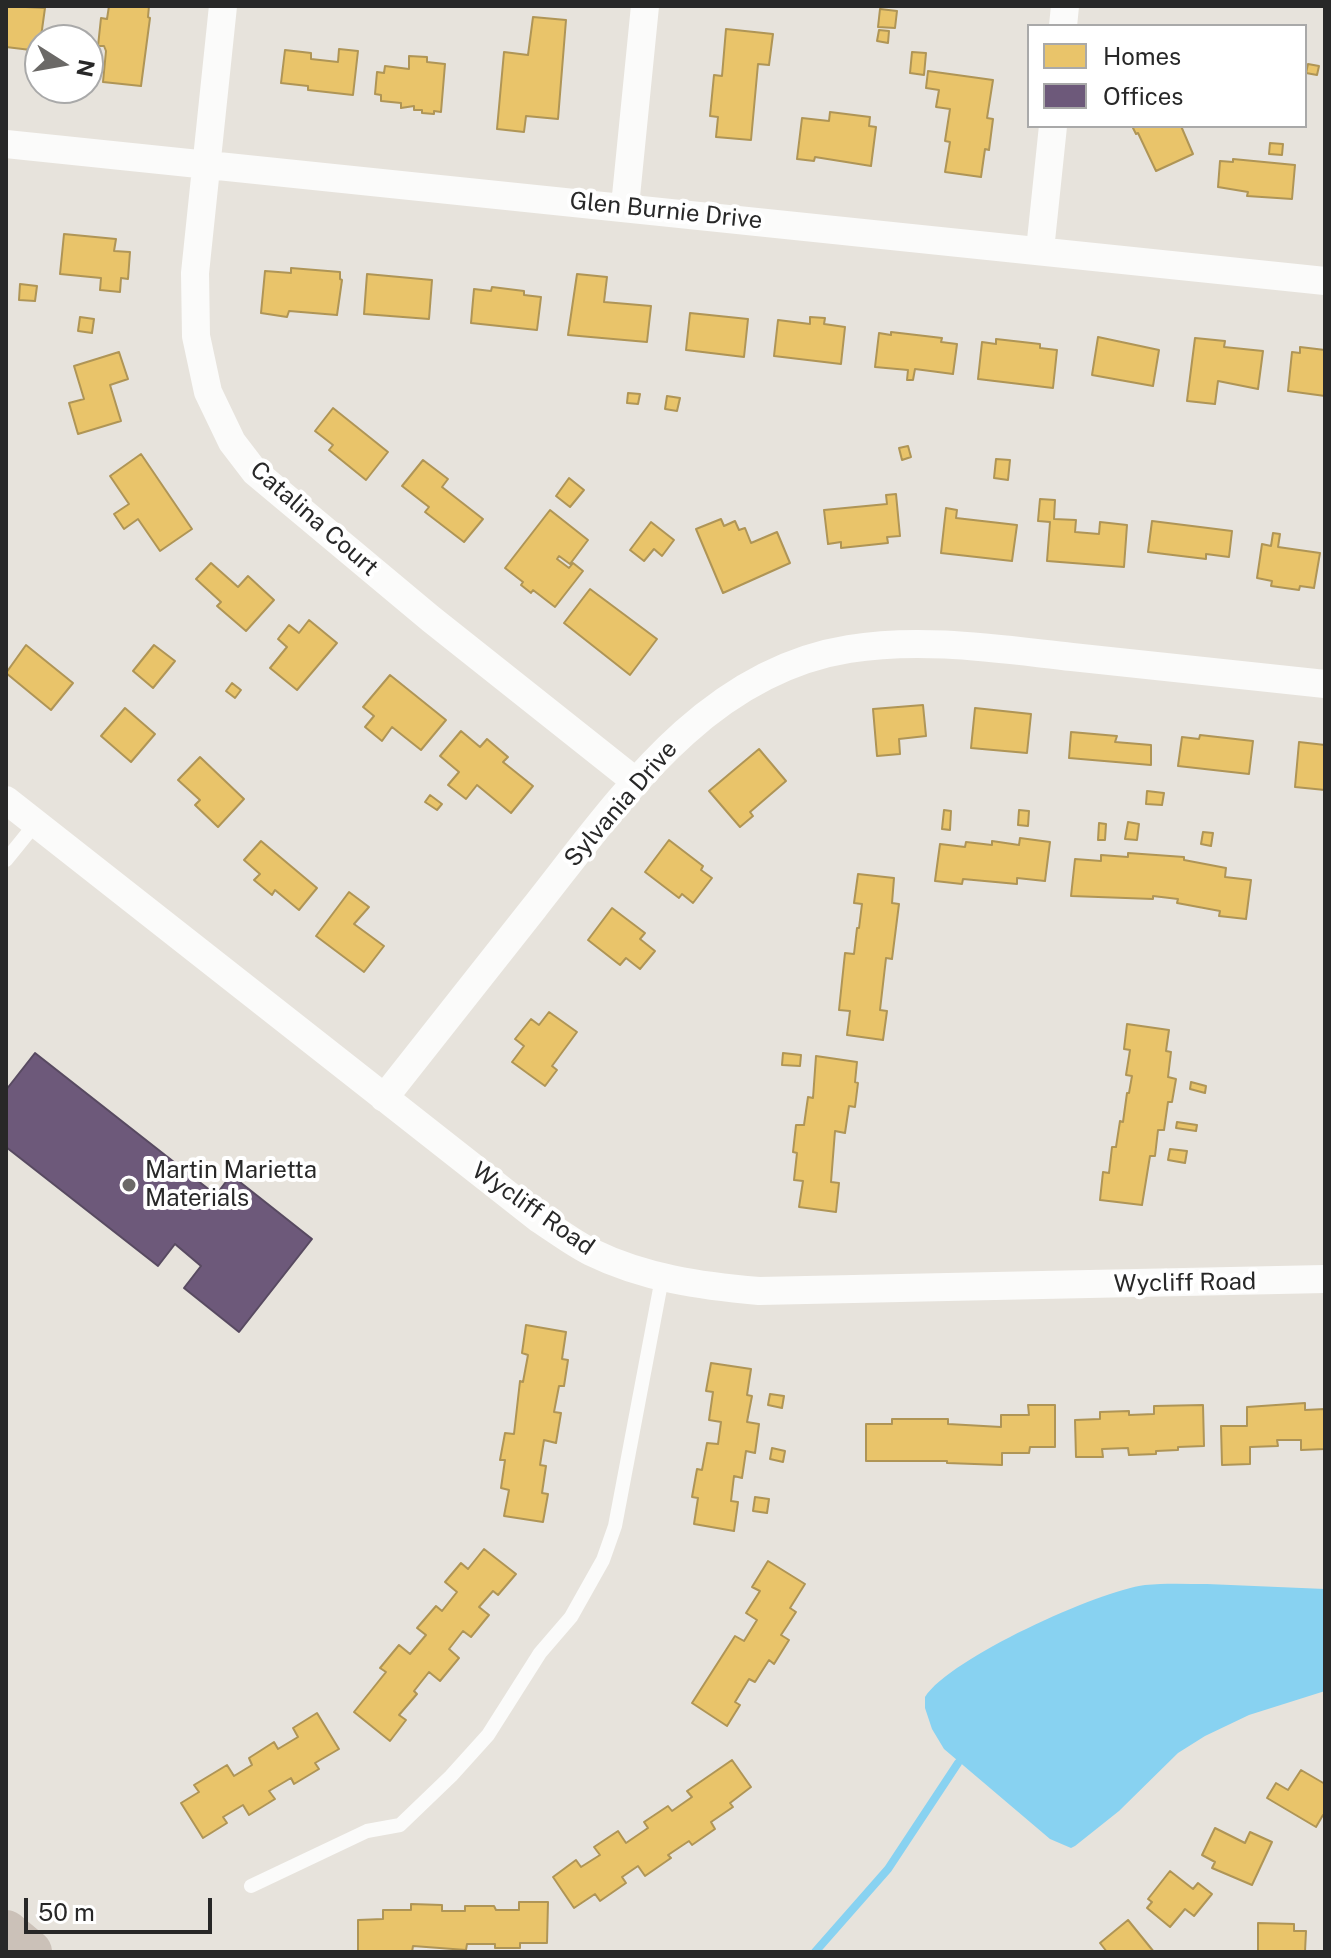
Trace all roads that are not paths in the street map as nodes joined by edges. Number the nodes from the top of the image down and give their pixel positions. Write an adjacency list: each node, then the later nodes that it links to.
1 (223, 6): 5 (street, Catalina Court)
2 (645, 6): 6 (street)
3 (1053, 128): 7 (street)
4 (6, 144): 5 (street, Glen Burnie Drive)
5 (206, 167): 6 (street, Glen Burnie Drive); 10 (street, Catalina Court)
6 (625, 206): 7 (street, Glen Burnie Drive)
7 (1040, 250): 8 (street, Glen Burnie Drive)
8 (1325, 281)
9 (1325, 684): 10 (street, Sylvania Drive)
10 (635, 781): 14 (street, Sylvania Drive)
11 (6, 800): 12 (street, Wycliff Road)
12 (36, 823): 13 (lane); 14 (street, Wycliff Road)
13 (6, 860)
14 (384, 1098): 15 (street, Wycliff Road)
15 (662, 1278): 16 (street, Wycliff Road); 17 (lane)
16 (1325, 1279)
17 (251, 1886)
18 (6, 1932): 19 (highway)
19 (30, 1952)

